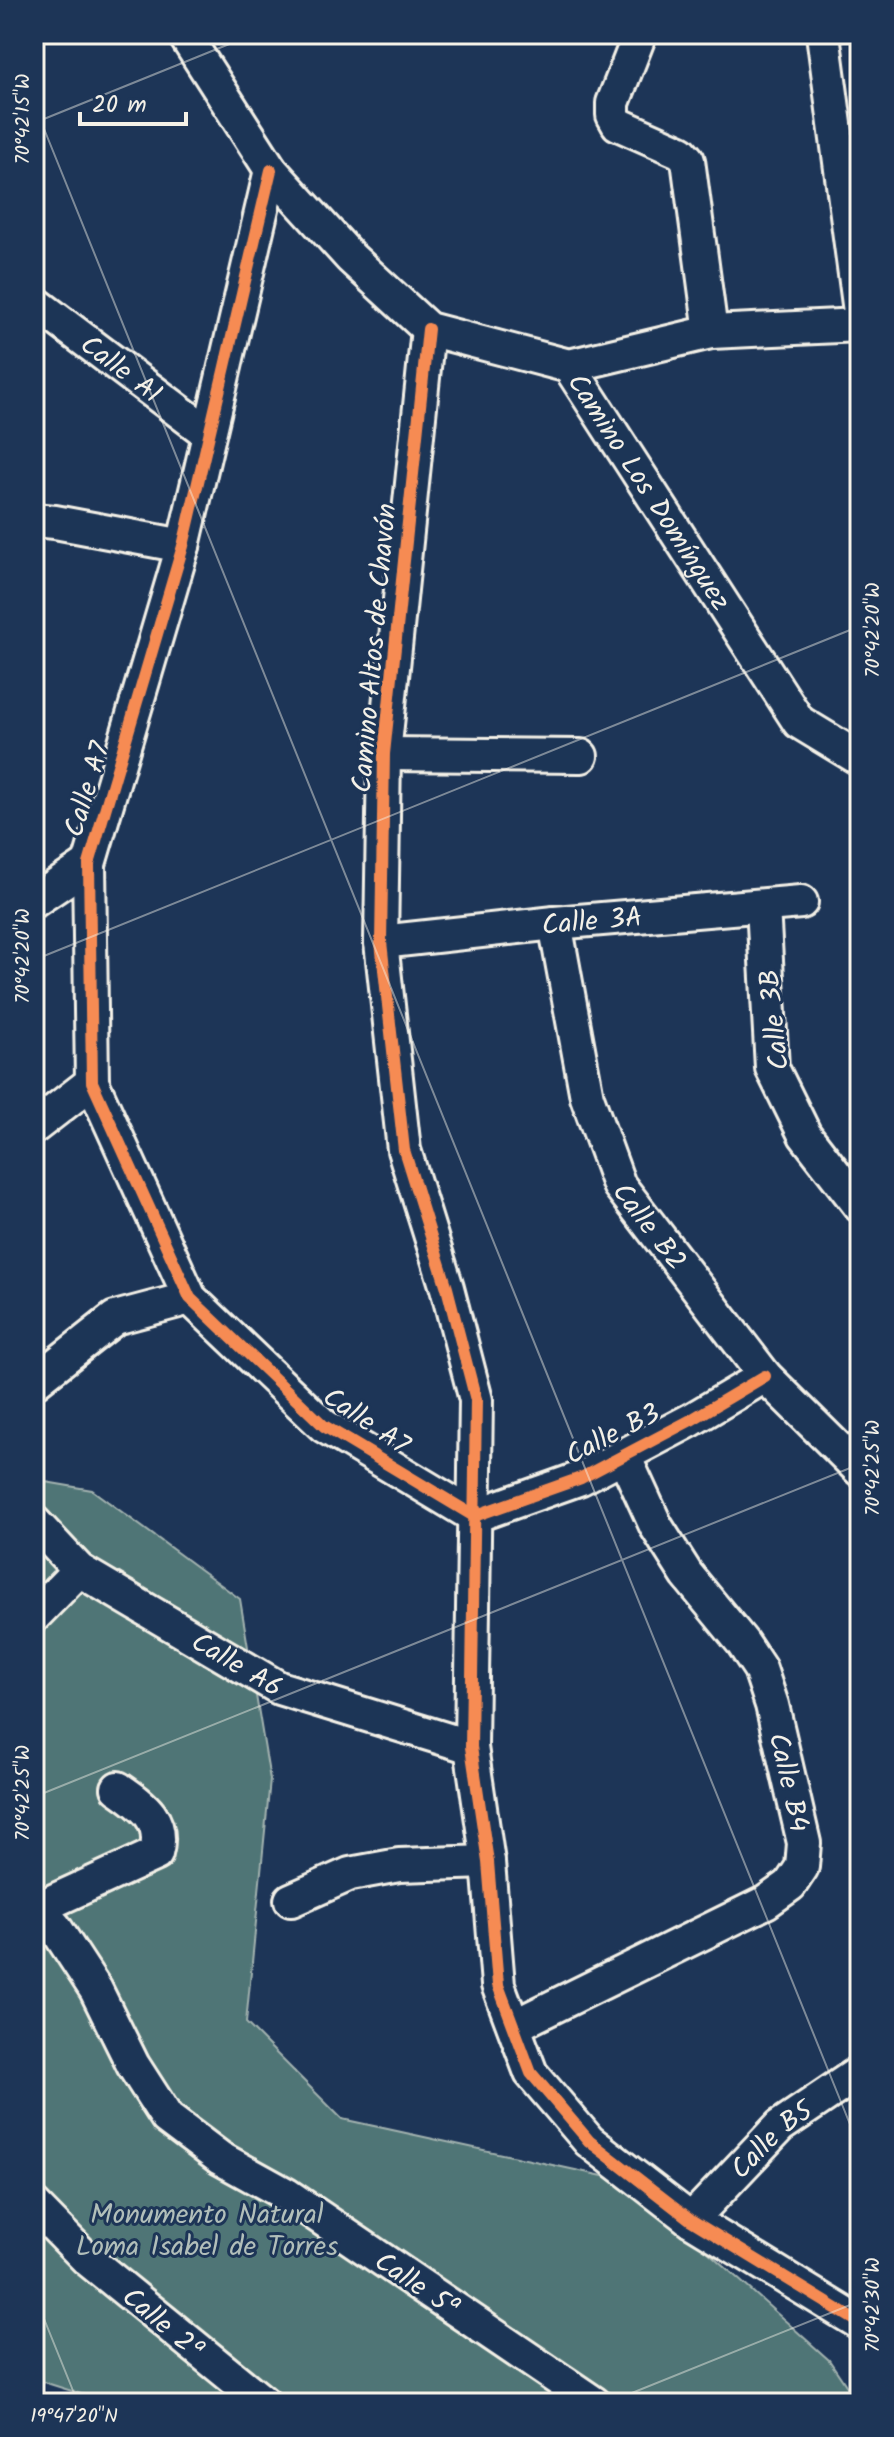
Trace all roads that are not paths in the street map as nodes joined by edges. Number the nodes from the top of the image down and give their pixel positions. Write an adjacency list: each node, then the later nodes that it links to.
1 (184, 34): 4 (street, Camino Los Domínguez)
2 (640, 34): 9 (street)
3 (823, 34): 6 (street)
4 (271, 170): 8 (street, Camino Los Domínguez); 11 (street, Calle A7)
5 (34, 302): 11 (street, Calle A1)
6 (860, 312)
7 (860, 325): 9 (street)
8 (428, 329): 10 (street, Camino Los Domínguez); 14 (street, Camino Altos de Chavón)
9 (711, 332): 10 (street)
10 (569, 366): 16 (street, Camino Los Domínguez)
11 (208, 433): 13 (street, Calle A7)
12 (34, 520): 13 (street)
13 (183, 546): 17 (street, Calle A7)
14 (384, 754): 15 (street); 22 (street, Camino Altos de Chavón)
15 (581, 756)
16 (860, 759)
17 (89, 864): 18 (street); 23 (street, Calle A7)
18 (34, 901)
19 (801, 902): 20 (street, Calle 3A)
20 (763, 906): 21 (street, Calle 3A); 25 (street, Calle 3B)
21 (555, 923): 22 (street, Calle 3A); 27 (street, Calle B2)
22 (381, 942): 31 (street, Camino Altos de Chavón)
23 (92, 1082): 24 (street); 26 (street, Calle A7)
24 (34, 1127)
25 (860, 1206)
26 (190, 1298): 28 (street); 31 (street, Calle A7)
27 (765, 1376): 29 (street, Calle B3); 30 (street, Calle B2)
28 (34, 1382)
29 (624, 1456): 31 (street, Calle B3); 40 (street, Calle B4)
30 (860, 1470)
31 (474, 1516): 35 (street, Camino Altos de Chavón)
32 (34, 1522): 33 (street, Calle A6)
33 (79, 1570): 34 (street); 35 (street, Calle A6)
34 (34, 1616)
35 (471, 1747): 37 (street, Camino Altos de Chavón)
36 (118, 1788): 39 (street)
37 (488, 1862): 38 (street); 40 (street, Camino Altos de Chavón)
38 (291, 1900)
39 (37, 1905): 46 (street, Calle 5ª)
40 (514, 2026): 43 (street, Camino Altos de Chavón)
41 (860, 2072): 43 (street, Calle B5)
42 (34, 2205): 45 (street, Calle 2ª)
43 (691, 2220): 44 (street, Camino Altos de Chavón)
44 (860, 2323)
45 (264, 2403)
46 (594, 2403)

